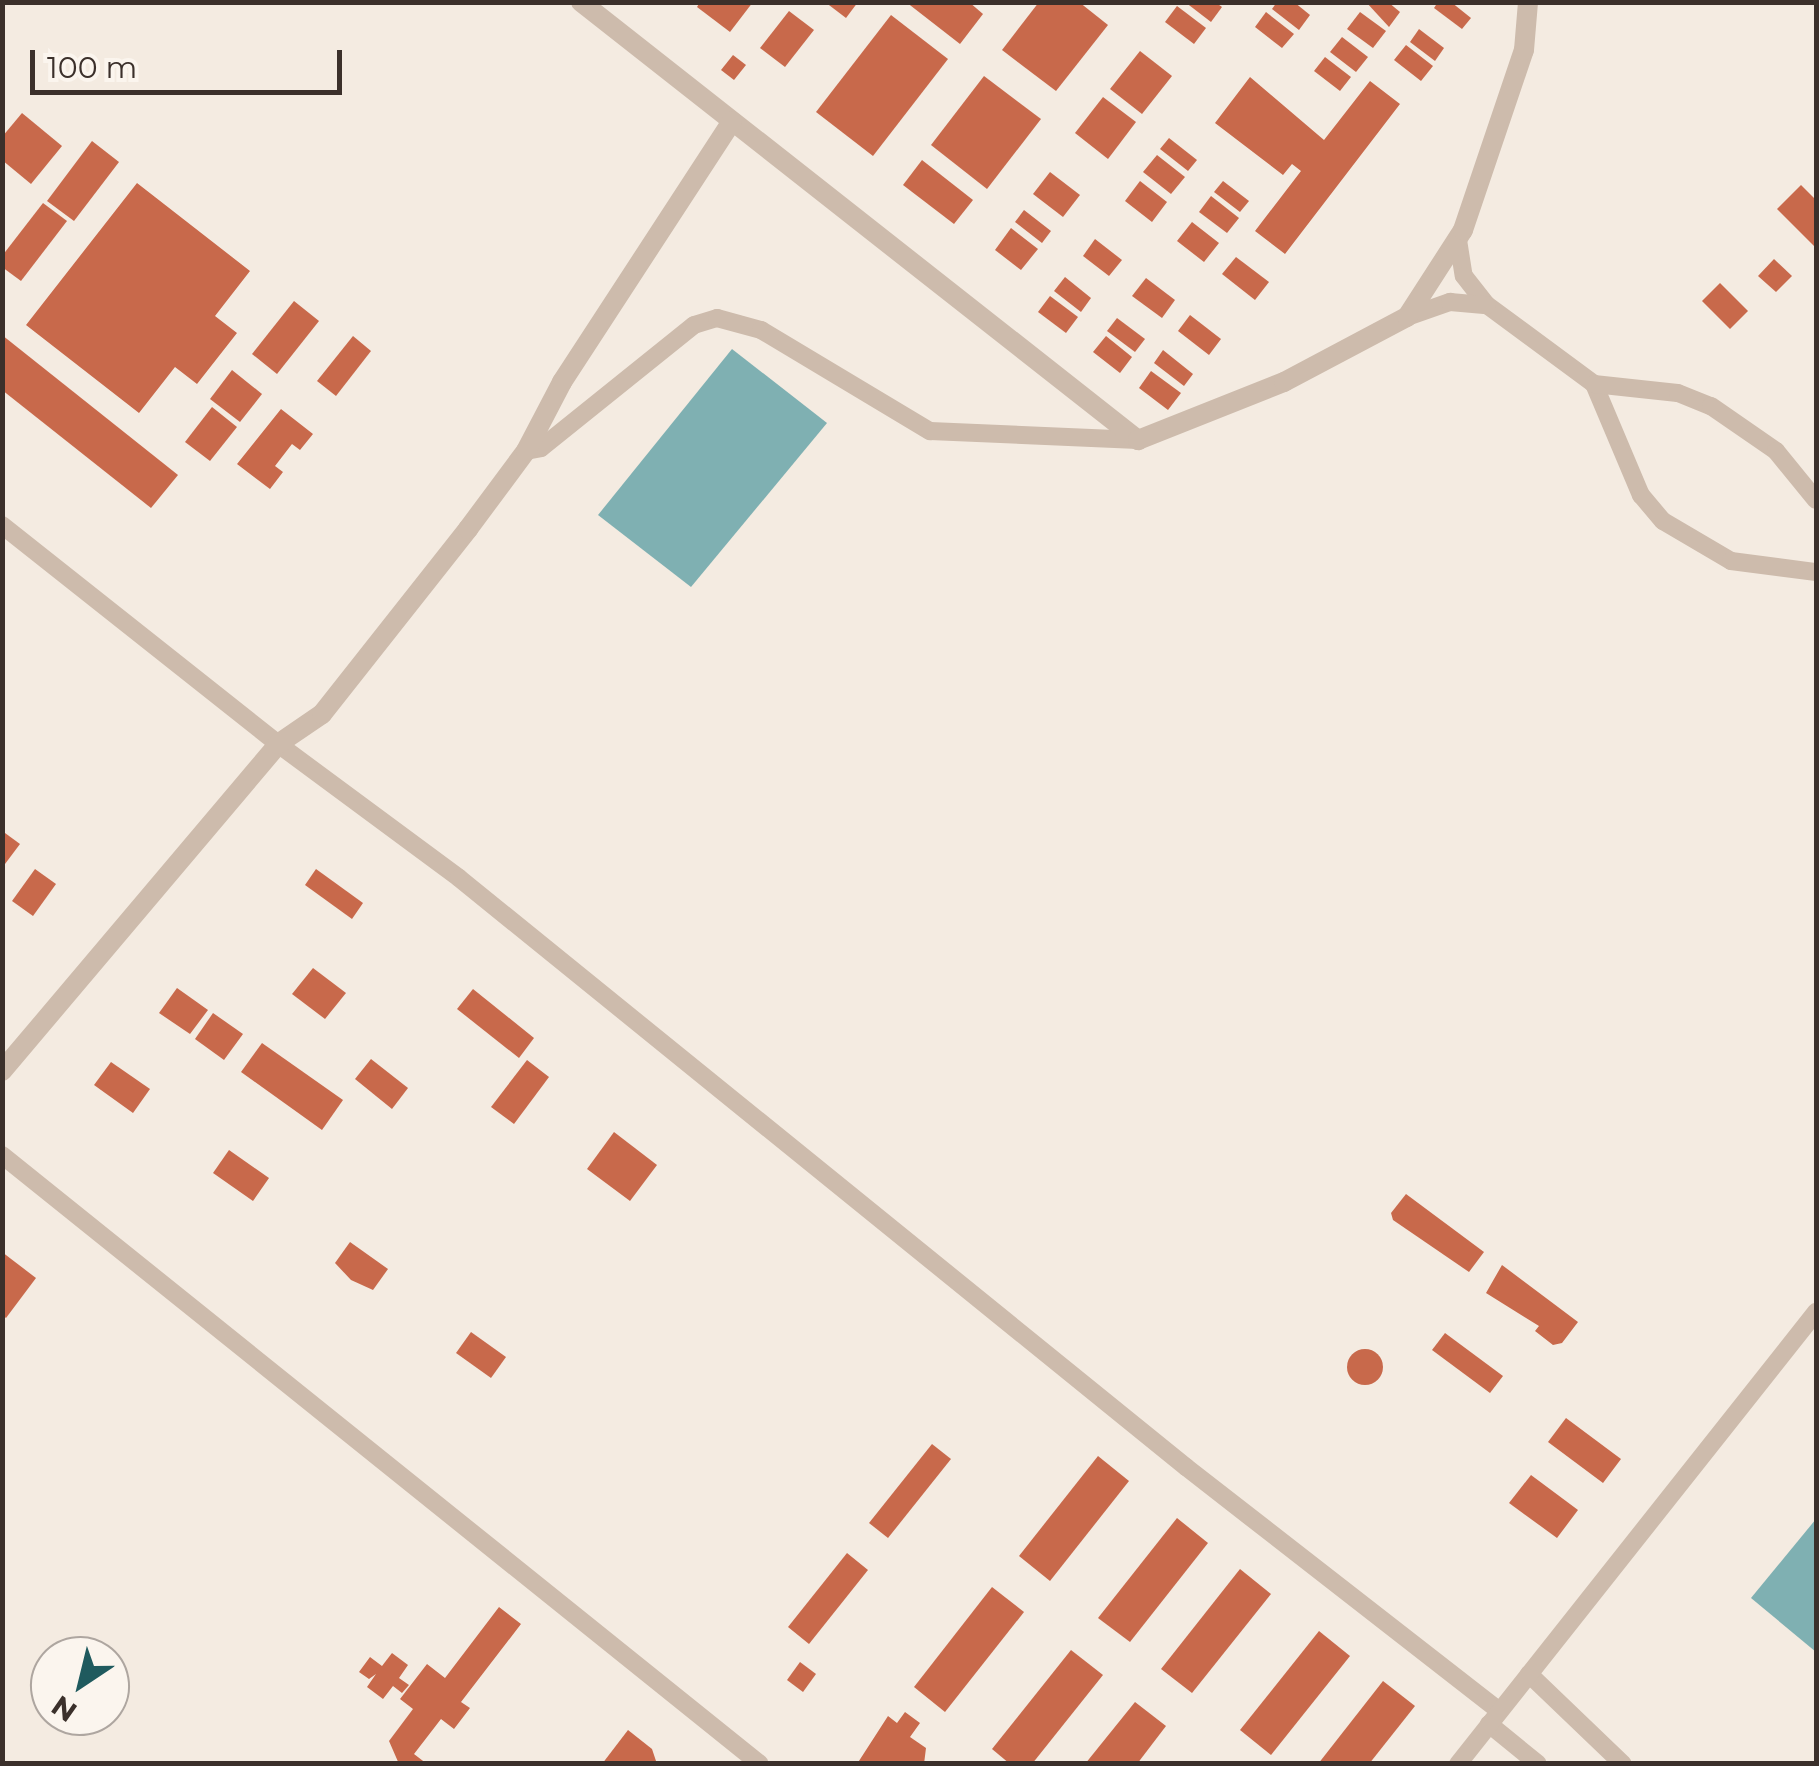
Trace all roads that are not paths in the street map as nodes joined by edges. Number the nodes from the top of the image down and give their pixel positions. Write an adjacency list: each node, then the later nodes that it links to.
1 (581, 2): 3 (street)
2 (1528, 2): 4 (street)
3 (732, 121): 8 (street); 9 (street)
4 (1458, 240): 5 (street); 6 (street)
5 (1487, 306): 6 (street); 7 (street)
6 (1408, 317): 8 (street)
7 (1594, 384): 10 (street); 12 (street)
8 (1138, 440): 9 (street)
9 (526, 451): 13 (street)
10 (1816, 500)
11 (2, 525): 13 (street)
12 (1816, 572)
13 (278, 744): 14 (street); 18 (street)
14 (2, 1070)
15 (2, 1155): 19 (street)
16 (1816, 1312): 17 (street)
17 (1528, 1674): 18 (street); 22 (street)
18 (1494, 1718): 20 (street); 21 (street)
19 (760, 1764)
20 (1458, 1764)
21 (1538, 1764)
22 (1623, 1764)

